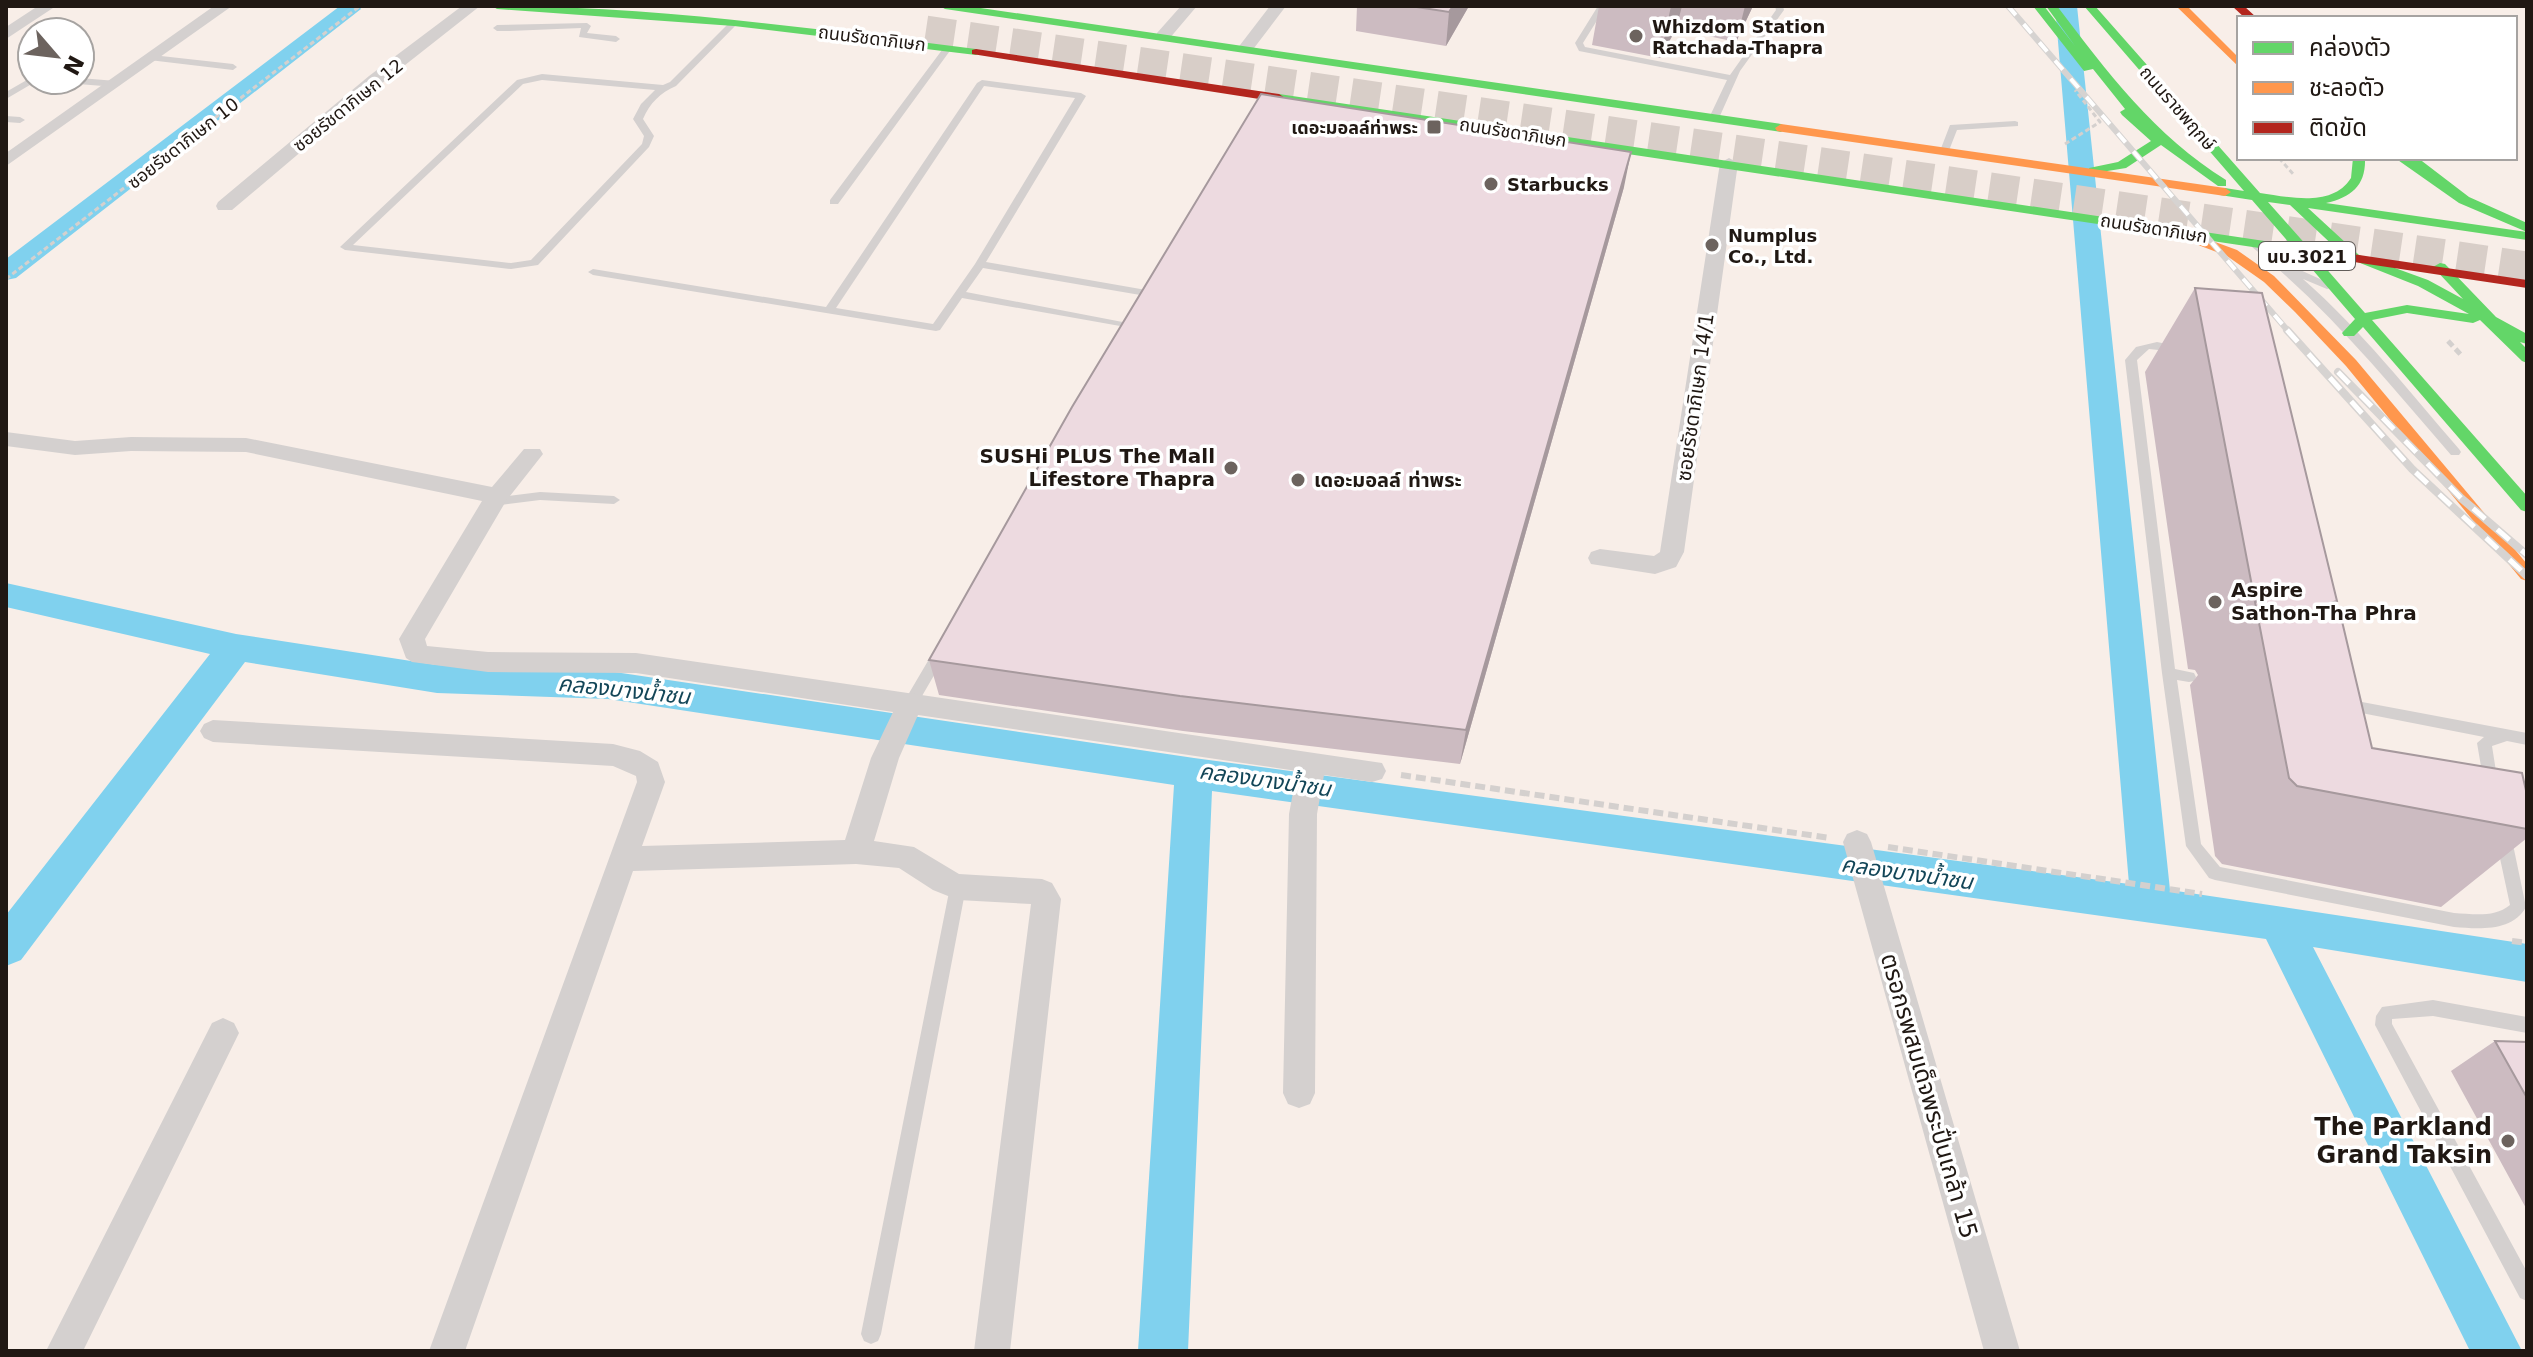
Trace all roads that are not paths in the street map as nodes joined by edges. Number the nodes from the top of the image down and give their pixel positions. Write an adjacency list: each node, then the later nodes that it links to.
1 (48, 6): 21 (street)
2 (224, 6): 27 (street)
3 (472, 6): 50 (street, ซอยรัชดาภิเษก 12)
4 (497, 6): 16 (main road, ถนนรัชดาภิเษก)
5 (689, 6): 22 (main road)
6 (945, 6): 23 (main road)
7 (1189, 6): 23 (street)
8 (1278, 6): 26 (street)
9 (1602, 6): 30 (lane)
10 (1779, 6): 30 (lane)
11 (2038, 6): 38 (main road, ถนนราชพฤกษ์)
12 (2051, 6): 38 (main road)
13 (2089, 6): 79 (main road, ถนนราชพฤกษ์ / นบ.3021)
14 (2181, 6): 28 (main road)
15 (2217, 6): 18 (main road)
16 (604, 12): 17 (main road, ถนนรัชดาภิเษก); 19 (lane)
17 (734, 23): 25 (main road, ถนนรัชดาภิเษก); 33 (lane)
18 (2237, 23)
19 (587, 26): 20 (lane); 24 (lane)
20 (497, 28)
21 (9, 30)
22 (926, 30)
23 (1163, 36): 26 (main road)
24 (616, 39)
25 (948, 48): 44 (main road, ถนนรัชดาภิเษก); 49 (lane)
26 (1245, 49): 34 (main road)
27 (152, 58): 29 (lane); 32 (street)
28 (2237, 62)
29 (233, 67)
30 (1733, 78): 34 (lane)
31 (96, 82): 32 (lane)
32 (116, 84): 43 (street)
33 (661, 89): 33 (lane)
34 (1714, 118): 39 (main road)
35 (6, 119): 36 (lane)
36 (20, 120)
37 (2015, 124): 39 (lane)
38 (2159, 141): 46 (main road, ถนนราชพฤกษ์); 48 (main road)
39 (1945, 151): 46 (main road)
40 (2359, 160): 48 (main road)
41 (2404, 160): 47 (main road)
42 (2412, 160): 47 (main road)
43 (6, 161)
44 (1729, 163): 52 (main road, ถนนรัชดาภิเษก); 80 (street, ซอยรัชดาภิเษก 14/1)
45 (2342, 168): 72 (main road)
46 (2093, 171): 48 (main road)
47 (2433, 181): 51 (main road)
48 (2293, 201): 53 (main road); 55 (main road)
49 (834, 202)
50 (225, 206)
51 (2527, 228)
52 (2177, 232): 54 (main road, ถนนรัชดาภิเษก); 73 (main road)
53 (2527, 236)
54 (2254, 244): 55 (main road, ถนนรัชดาภิเษก); 57 (lane)
55 (2354, 258): 60 (main road, ถนนรัชดาภิเษก); 61 (main road, นบ.3021); 66 (main road)
56 (980, 264): 62 (lane); 63 (lane); 64 (lane)
57 (2284, 266): 61 (lane); 67 (lane)
58 (593, 272): 63 (lane)
59 (1160, 281): 64 (lane)
60 (2527, 284)
61 (2329, 287): 65 (lane); 67 (main road, นบ.3021)
62 (961, 294): 63 (lane); 64 (lane)
63 (829, 310)
64 (1142, 311): 69 (lane)
65 (2369, 315): 66 (main road); 67 (main road); 70 (lane)
66 (2510, 330): 68 (main road)
67 (2349, 333): 73 (main road, นบ.3021); 75 (lane)
68 (2527, 340)
69 (1125, 341)
70 (2402, 343)
71 (2199, 353): 83 (lane)
72 (2527, 358)
73 (2351, 363): 81 (main road)
74 (6, 439): 77 (street)
75 (2455, 452)
76 (532, 454): 77 (street)
77 (495, 499): 78 (lane); 86 (street)
78 (614, 500)
79 (2527, 506)
80 (1600, 558)
81 (2527, 575)
82 (950, 637): 86 (lane)
83 (2169, 673): 84 (lane); 88 (lane)
84 (2189, 677)
85 (2329, 702): 88 (lane)
86 (907, 710): 91 (street); 93 (street)
87 (213, 731): 94 (street)
88 (2509, 735): 89 (lane)
89 (2527, 739)
90 (1372, 771): 91 (street)
91 (1310, 774): 98 (street)
92 (1857, 843): 104 (street, ตรอกรพสมเด็จพระปื่นเกล้า 15)
93 (856, 852): 94 (street); 95 (street)
94 (623, 859): 102 (street)
95 (958, 887): 100 (lane); 103 (street)
96 (2527, 1025): 99 (lane)
97 (223, 1033): 101 (street)
98 (1299, 1093)
99 (2527, 1291)
100 (871, 1334)
101 (64, 1351)
102 (447, 1351)
103 (992, 1351)
104 (2002, 1351)

